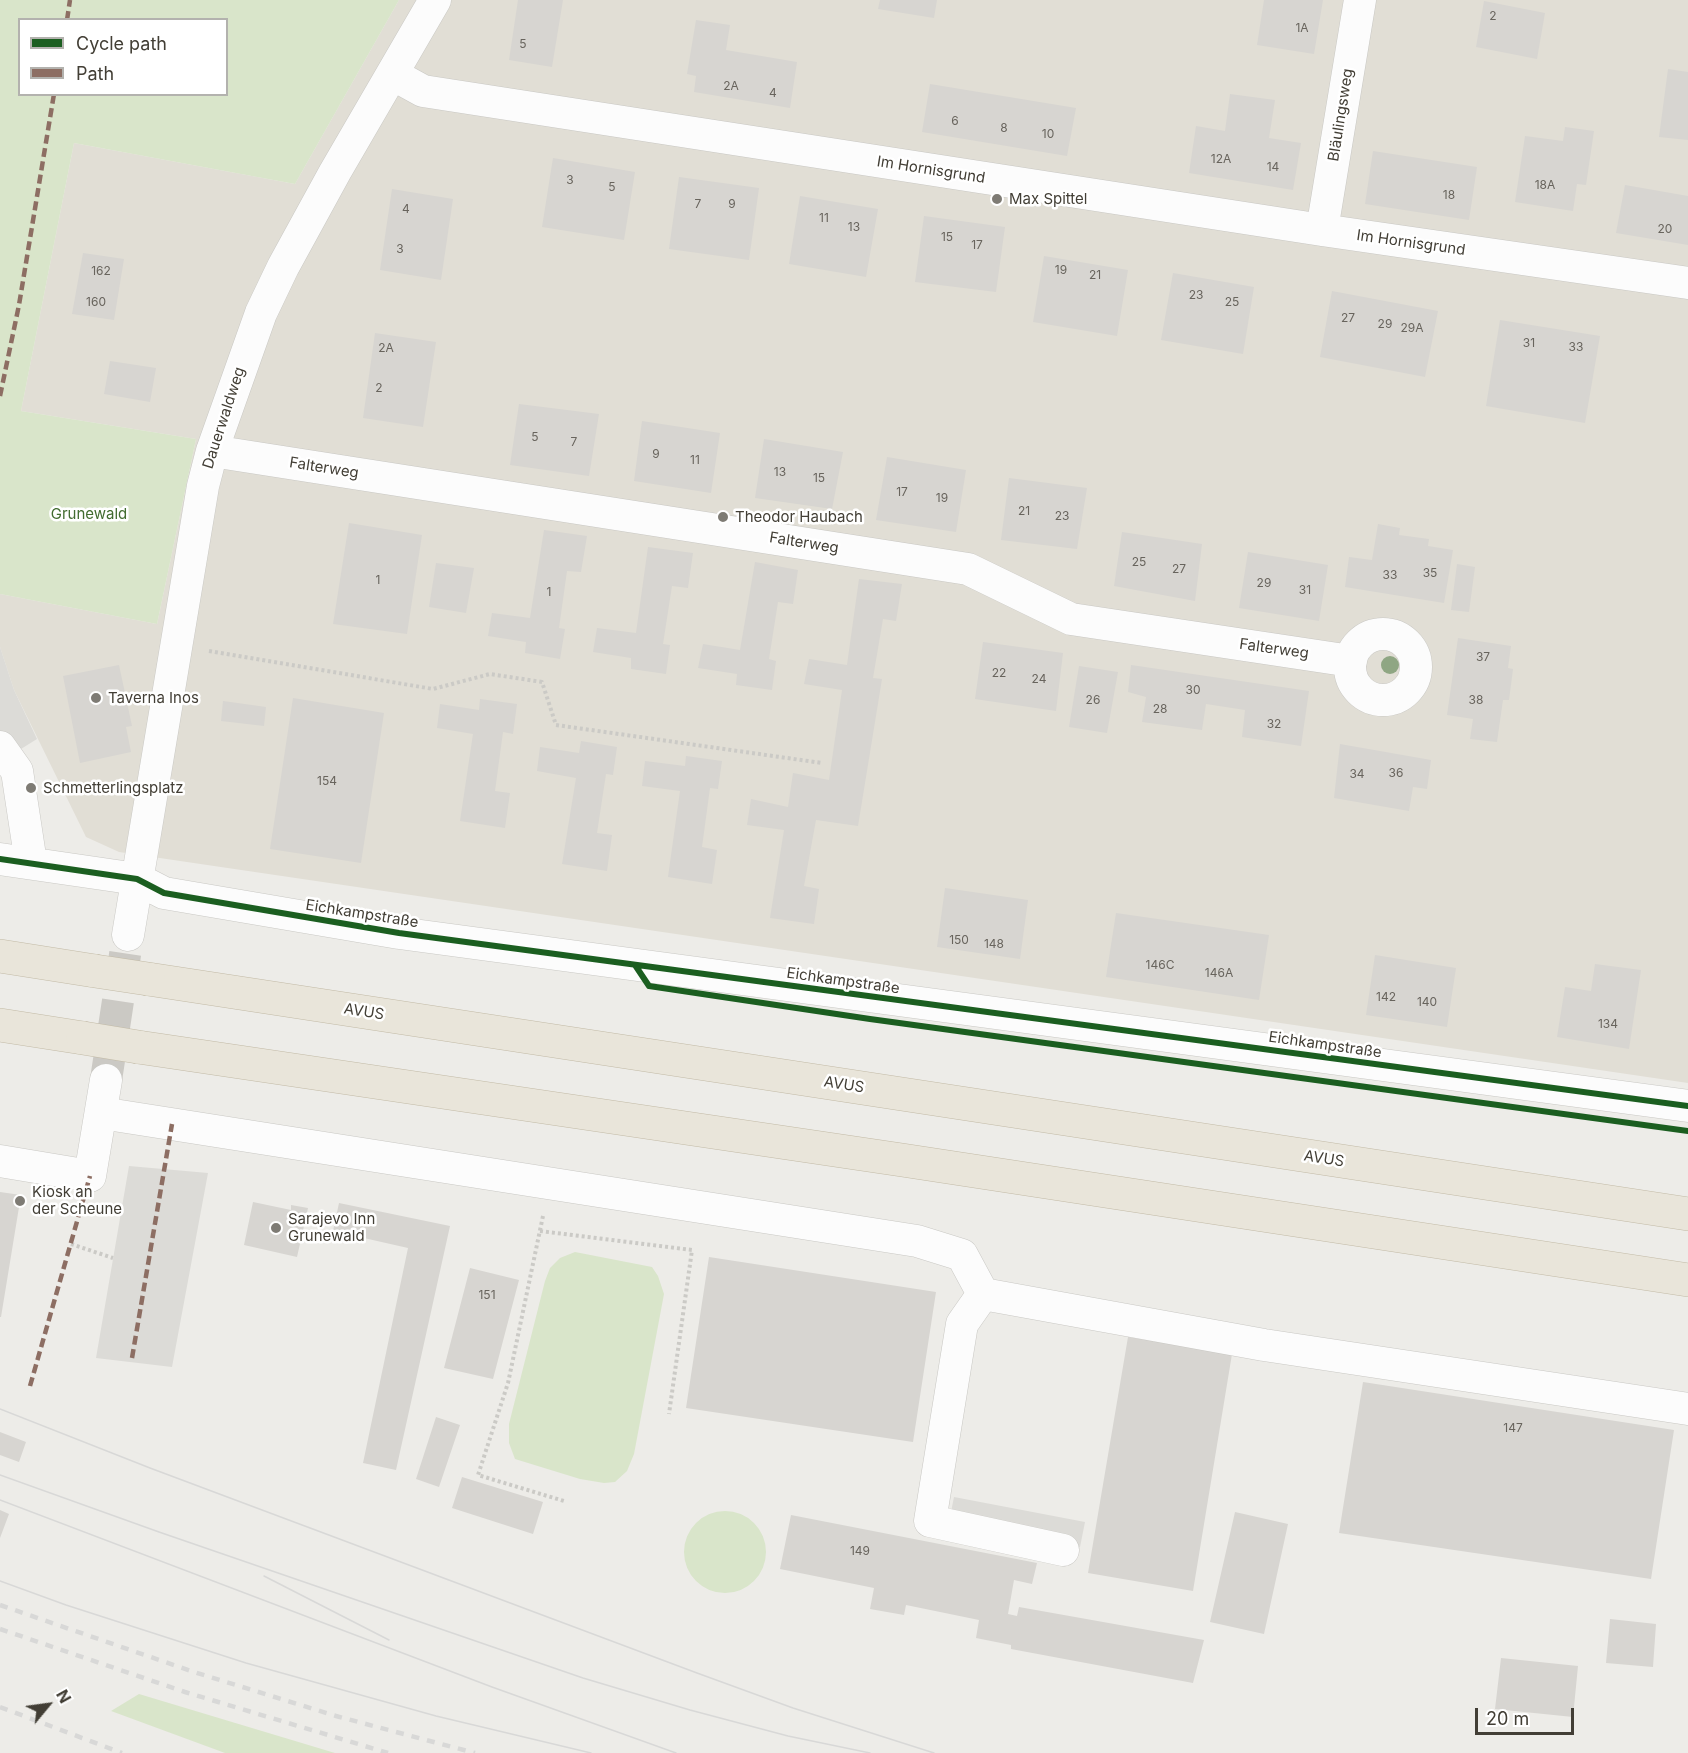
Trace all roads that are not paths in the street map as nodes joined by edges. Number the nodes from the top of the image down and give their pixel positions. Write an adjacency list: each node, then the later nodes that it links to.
1 (435, 0): 3 (street, Dauerwaldweg)
2 (1360, 0): 4 (street, Bläulingsweg)
3 (392, 74): 4 (street, Im Hornisgrund); 6 (street, Dauerwaldweg)
4 (1322, 230): 5 (street, Im Hornisgrund)
5 (1688, 283)
6 (212, 451): 7 (street, Falterweg); 11 (street, Dauerwaldweg)
7 (1351, 660)
8 (0, 747): 10 (street)
9 (0, 859): 10 (street, Eichkampstraße)
10 (31, 863): 11 (street, Eichkampstraße)
11 (137, 879): 12 (street); 16 (street, Eichkampstraße)
12 (128, 935)
13 (0, 956): 19 (highway, AVUS, bridge)
14 (0, 1025): 20 (highway, bridge)
15 (106, 1080): 17 (street)
16 (1688, 1106)
17 (101, 1113): 18 (street); 21 (street)
18 (0, 1161)
19 (1688, 1214)
20 (1688, 1280)
21 (983, 1294): 22 (street); 23 (street)
22 (1688, 1409)
23 (1063, 1550)

